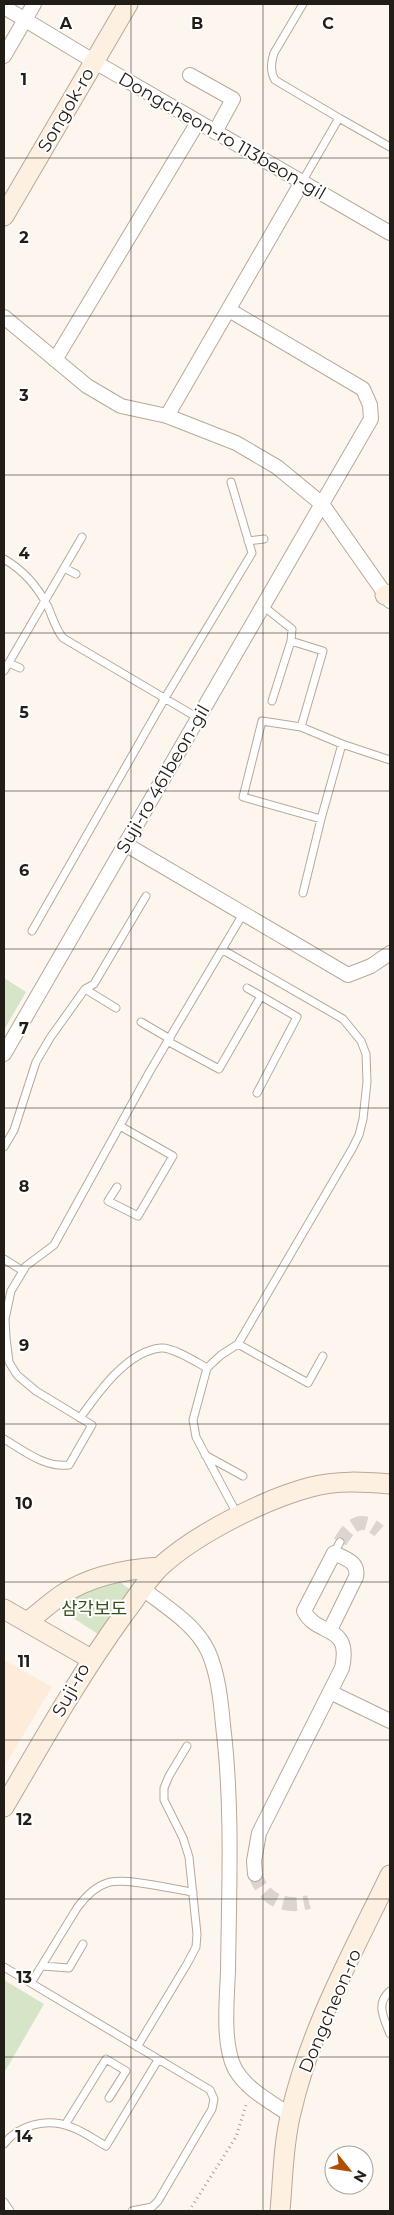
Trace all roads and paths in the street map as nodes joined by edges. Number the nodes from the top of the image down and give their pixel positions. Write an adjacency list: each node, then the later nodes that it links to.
1 (34, 4): 5 (street)
2 (128, 4): 7 (street, Songok-ro)
3 (303, 4): 9 (lane)
4 (4, 8): 5 (street, Dongcheon-ro 113beon-gil)
5 (24, 20): 6 (street); 7 (street, Dongcheon-ro 113beon-gil)
6 (4, 56)
7 (94, 62): 10 (street, Dongcheon-ro 113beon-gil); 14 (street, Songok-ro)
8 (190, 74): 11 (street)
9 (339, 118): 12 (lane); 13 (lane)
10 (198, 122): 11 (street, Dongcheon-ro 113beon-gil); 18 (street)
11 (215, 132): 13 (street, Dongcheon-ro 113beon-gil)
12 (390, 146)
13 (302, 182): 15 (street, Dongcheon-ro 113beon-gil); 16 (street)
14 (4, 216)
15 (390, 233)
16 (230, 310): 19 (street); 21 (street, Suji-ro 461beon-gil)
17 (4, 316): 18 (street)
18 (55, 360): 19 (street)
19 (167, 416): 21 (street)
20 (231, 482): 24 (lane)
21 (322, 504): 28 (street); 30 (street, Suji-ro 461beon-gil)
22 (82, 537): 26 (lane)
23 (264, 539): 24 (lane)
24 (248, 541): 35 (lane)
25 (4, 559): 29 (lane)
26 (64, 568): 27 (lane); 29 (lane)
27 (76, 574)
28 (388, 597)
29 (44, 602): 32 (lane); 35 (lane)
30 (263, 606): 31 (lane); 37 (street, Suji-ro 461beon-gil)
31 (291, 641): 36 (lane); 38 (lane)
32 (9, 662): 33 (lane); 34 (lane)
33 (20, 668)
34 (4, 671)
35 (165, 698): 37 (lane); 46 (lane)
36 (272, 701)
37 (198, 718): 42 (street, Suji-ro 461beon-gil)
38 (301, 727): 39 (lane); 41 (lane)
39 (342, 744): 40 (lane); 41 (lane)
40 (390, 760)
41 (321, 819): 43 (lane)
42 (125, 844): 45 (street); 55 (street, Suji-ro 461beon-gil)
43 (303, 893)
44 (146, 896): 50 (lane)
45 (242, 914): 47 (lane); 48 (street)
46 (32, 931)
47 (223, 950): 54 (lane); 62 (lane)
48 (390, 953)
49 (247, 988): 51 (lane)
50 (85, 989): 52 (lane); 58 (lane)
51 (261, 996): 54 (lane); 56 (lane)
52 (116, 1008)
53 (140, 1022): 54 (lane)
54 (170, 1040): 57 (lane)
55 (4, 1054)
56 (256, 1093)
57 (120, 1126): 59 (lane); 61 (lane)
58 (4, 1147)
59 (117, 1187)
60 (4, 1259): 61 (lane)
61 (24, 1270): 65 (lane)
62 (238, 1344): 63 (lane); 64 (lane)
63 (323, 1356)
64 (207, 1368): 65 (lane); 67 (lane)
65 (80, 1418): 66 (lane)
66 (4, 1439)
67 (205, 1455): 68 (lane); 70 (lane)
68 (243, 1476)
69 (390, 1484): 70 (street)
70 (238, 1516): 71 (street)
71 (160, 1567): 72 (street); 74 (street)
72 (143, 1589): 76 (street); 92 (street)
73 (4, 1609): 74 (street, Suji-ro)
74 (27, 1622): 76 (street, Suji-ro)
75 (330, 1630): 75 (street); 77 (street)
76 (91, 1659): 80 (street, Suji-ro)
77 (330, 1692): 78 (street); 81 (street)
78 (390, 1721)
79 (187, 1746): 83 (lane)
80 (4, 1807)
81 (255, 1874)
82 (390, 1875): 94 (street, Dongcheon-ro)
83 (193, 1892): 85 (lane); 90 (lane)
84 (83, 1944): 85 (lane)
85 (42, 1966): 87 (lane)
86 (4, 1967): 87 (lane)
87 (31, 1983): 90 (lane)
88 (390, 1991): 89 (lane)
89 (390, 2034)
90 (137, 2047): 91 (lane)
91 (158, 2060): 95 (lane); 99 (lane)
92 (251, 2088): 94 (street); 100 (path)
93 (109, 2098): 95 (lane)
94 (290, 2114): 101 (street, Dongcheon-ro)
95 (65, 2125): 96 (lane)
96 (4, 2144)
97 (4, 2202): 98 (lane)
98 (10, 2211)
99 (132, 2211)
100 (189, 2211)
101 (280, 2211)

